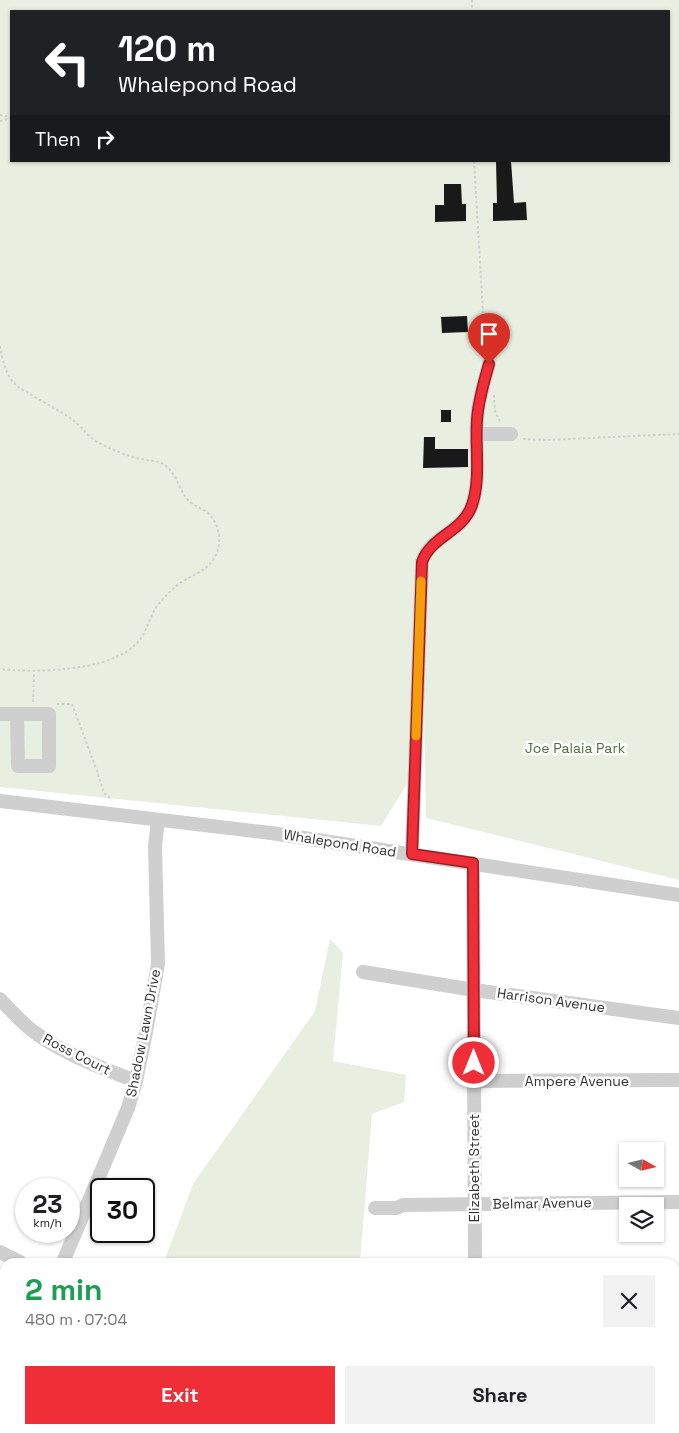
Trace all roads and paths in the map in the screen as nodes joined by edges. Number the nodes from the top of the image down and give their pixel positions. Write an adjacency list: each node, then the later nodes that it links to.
1 (474, 162): 3 (path)
2 (0, 346): 9 (path)
3 (489, 364): 5 (street)
4 (493, 389): 6 (path)
5 (477, 434): 6 (street); 17 (street)
6 (511, 434): 7 (path)
7 (679, 434)
8 (0, 668): 9 (path)
9 (34, 671): 10 (path)
10 (32, 704)
11 (52, 704): 14 (path)
12 (0, 714): 13 (street)
13 (17, 714)
14 (112, 800)
15 (0, 801): 16 (street, Whalepond Road)
16 (158, 820): 17 (street, Whalepond Road); 25 (street, Shadow Lawn Drive)
17 (412, 854): 18 (street, Whalepond Road)
18 (473, 863): 19 (street, Whalepond Road); 21 (street, Elizabeth Street)
19 (679, 896)
20 (364, 972): 21 (street, Harrison Avenue)
21 (474, 990): 23 (street, Harrison Avenue); 26 (street, Elizabeth Street)
22 (0, 999): 25 (street, Ross Court)
23 (679, 1018)
24 (679, 1080): 26 (street, Ampere Avenue)
25 (136, 1081): 32 (street, Shadow Lawn Drive)
26 (474, 1081): 28 (street, Elizabeth Street)
27 (679, 1202): 28 (street, Belmar Avenue)
28 (474, 1204): 29 (street, Belmar Avenue); 33 (street, Elizabeth Street)
29 (375, 1208)
30 (0, 1252): 31 (street)
31 (12, 1258)
32 (65, 1258)
33 (475, 1258)

